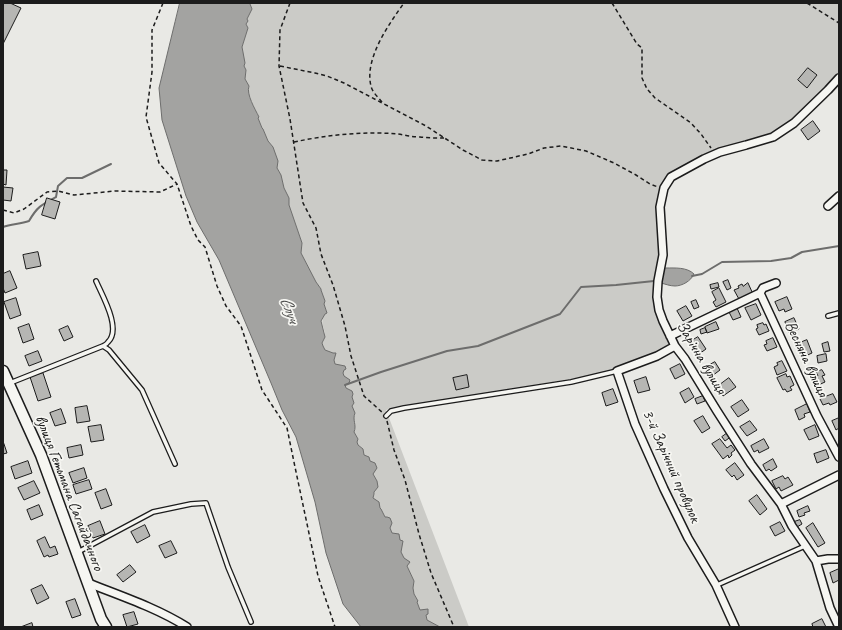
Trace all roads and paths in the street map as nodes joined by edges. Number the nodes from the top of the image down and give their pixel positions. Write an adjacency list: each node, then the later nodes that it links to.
1 (163, 3): 13 (path)
2 (290, 3): 7 (path)
3 (404, 3): 9 (path)
4 (612, 3): 12 (path)
5 (807, 3): 6 (path)
6 (839, 23)
7 (279, 66): 9 (path); 11 (path)
8 (839, 78): 12 (street, Зарічна вулиця)
9 (383, 103): 10 (path)
10 (446, 139): 11 (path); 14 (path)
11 (294, 142): 29 (path)
12 (715, 154): 14 (street, Зарічна вулиця)
13 (177, 184): 17 (path); 43 (path)
14 (664, 188): 23 (street, Зарічна вулиця)
15 (839, 196): 16 (street)
16 (828, 206)
17 (3, 210)
18 (96, 281): 24 (lane)
19 (776, 283): 20 (street)
20 (760, 293): 23 (street); 30 (street, Весняна вулиця)
21 (839, 313): 22 (lane)
22 (828, 316)
23 (670, 336): 25 (street, Зарічна вулиця)
24 (103, 346): 28 (lane); 31 (lane)
25 (675, 346): 27 (street); 33 (street, Зарічна вулиця)
26 (3, 371): 28 (main road, вулиця Гетьмана Сагайдачного)
27 (617, 371): 29 (lane); 39 (street, 3-й Зарічний провулок)
28 (8, 383): 35 (main road, вулиця Гетьмана Сагайдачного)
29 (386, 416): 44 (path)
30 (839, 457)
31 (175, 464)
32 (839, 475): 33 (street)
33 (781, 504): 34 (street, Зарічна вулиця)
34 (805, 546): 37 (street, Зарічна вулиця); 39 (lane)
35 (77, 553): 38 (main road, вулиця Гетьмана Сагайдачного); 40 (lane)
36 (839, 559): 37 (street)
37 (816, 561): 46 (street, Зарічна вулиця)
38 (88, 583): 41 (main road, вулиця Гетьмана Сагайдачного); 42 (street)
39 (716, 585): 45 (street, 3-й Зарічний провулок)
40 (251, 622)
41 (106, 627)
42 (187, 627)
43 (335, 627)
44 (454, 627)
45 (736, 627)
46 (839, 627)

